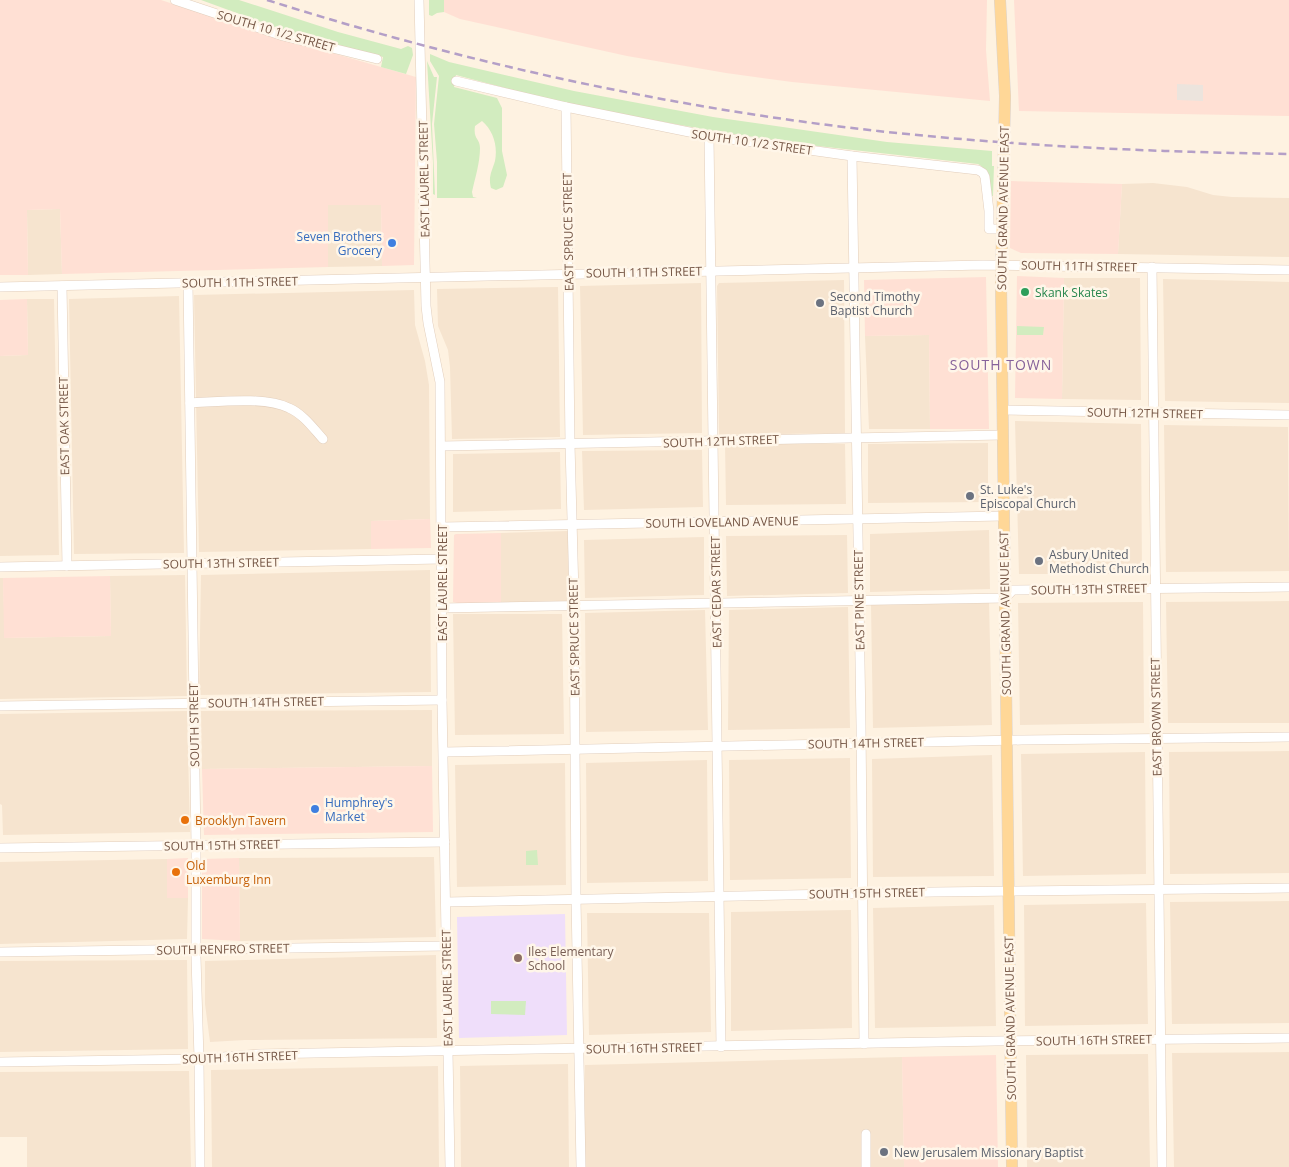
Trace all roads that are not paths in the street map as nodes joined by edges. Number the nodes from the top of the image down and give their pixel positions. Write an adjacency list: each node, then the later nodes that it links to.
1 (175, 0): 4 (street, SOUTH 10 1/2 STREET)
2 (419, 0): 16 (street, EAST LAUREL STREET)
3 (1000, 0): 9 (main road, SOUTH GRAND AVENUE EAST)
4 (377, 60)
5 (456, 80): 6 (street, SOUTH 10 1/2 STREET)
6 (566, 107): 7 (street, SOUTH 10 1/2 STREET); 15 (street, EAST SPRUCE STREET)
7 (709, 136): 8 (street, SOUTH 10 1/2 STREET); 14 (street, EAST CEDAR STREET)
8 (852, 156): 9 (street, SOUTH 10 1/2 STREET); 11 (street, EAST PINE STREET)
9 (1001, 229): 10 (main road, SOUTH GRAND AVENUE EAST)
10 (1001, 265): 11 (street, SOUTH 11TH STREET); 12 (street, SOUTH 11TH STREET); 21 (main road, SOUTH GRAND AVENUE EAST)
11 (853, 268): 14 (street, SOUTH 11TH STREET); 25 (street, EAST PINE STREET)
12 (1152, 268): 13 (street, SOUTH 11TH STREET); 22 (street, EAST BROWN STREET)
13 (1289, 270)
14 (710, 271): 15 (street, SOUTH 11TH STREET); 27 (street, EAST CEDAR STREET)
15 (569, 274): 16 (street, SOUTH 11TH STREET); 28 (street, EAST SPRUCE STREET)
16 (426, 278): 17 (street, SOUTH 11TH STREET); 29 (street, EAST LAUREL STREET)
17 (188, 283): 18 (street, SOUTH 11TH STREET); 20 (street, SOUTH STREET)
18 (62, 286): 19 (street, SOUTH 11TH STREET); 37 (street, EAST OAK STREET)
19 (0, 287)
20 (190, 403): 26 (street); 36 (street, SOUTH STREET)
21 (1002, 410): 22 (street, SOUTH 12TH STREET); 24 (main road, SOUTH GRAND AVENUE EAST)
22 (1153, 413): 23 (street, SOUTH 12TH STREET); 40 (street, EAST BROWN STREET)
23 (1289, 415)
24 (1002, 434): 25 (street, SOUTH 12TH STREET); 30 (main road, SOUTH GRAND AVENUE EAST)
25 (857, 438): 27 (street, SOUTH 12TH STREET); 31 (street, EAST PINE STREET)
26 (323, 439)
27 (714, 441): 28 (street, SOUTH 12TH STREET); 32 (street, EAST CEDAR STREET)
28 (570, 444): 29 (street, SOUTH 12TH STREET); 33 (street, EAST SPRUCE STREET)
29 (441, 446): 34 (street, EAST LAUREL STREET)
30 (1003, 516): 31 (street, SOUTH LOVELAND AVENUE); 41 (main road, SOUTH GRAND AVENUE EAST)
31 (858, 518): 32 (street, SOUTH LOVELAND AVENUE); 42 (street, EAST PINE STREET)
32 (715, 522): 33 (street, SOUTH LOVELAND AVENUE); 43 (street, EAST CEDAR STREET)
33 (573, 525): 34 (street, SOUTH LOVELAND AVENUE); 44 (street, EAST SPRUCE STREET)
34 (442, 527): 35 (street, EAST LAUREL STREET)
35 (442, 559): 36 (street, SOUTH 13TH STREET); 45 (street, EAST LAUREL STREET)
36 (192, 564): 37 (street, SOUTH 13TH STREET); 47 (street, SOUTH STREET)
37 (67, 566): 38 (street, SOUTH 13TH STREET)
38 (0, 567)
39 (1289, 587): 40 (street, SOUTH 13TH STREET)
40 (1155, 588): 41 (street, SOUTH 13TH STREET); 50 (street, EAST BROWN STREET)
41 (1004, 598): 42 (street, SOUTH 13TH STREET); 51 (main road, SOUTH GRAND AVENUE EAST)
42 (859, 600): 43 (street, SOUTH 13TH STREET); 52 (street, EAST PINE STREET)
43 (716, 603): 44 (street, SOUTH 13TH STREET); 53 (street, EAST CEDAR STREET)
44 (574, 607): 45 (street, SOUTH 13TH STREET); 54 (street, EAST SPRUCE STREET)
45 (442, 608): 46 (street, EAST LAUREL STREET)
46 (442, 700): 47 (street, SOUTH 14TH STREET); 55 (street, EAST LAUREL STREET)
47 (194, 703): 48 (street, SOUTH 14TH STREET); 57 (street, SOUTH STREET)
48 (0, 706)
49 (1289, 737): 50 (street, SOUTH 14TH STREET)
50 (1157, 738): 51 (street, SOUTH 14TH STREET); 60 (street, EAST BROWN STREET)
51 (1007, 740): 52 (street, SOUTH 14TH STREET); 61 (main road, SOUTH GRAND AVENUE EAST)
52 (861, 744): 53 (street, SOUTH 14TH STREET); 62 (street, EAST PINE STREET)
53 (718, 746): 54 (street, SOUTH 14TH STREET); 63 (street, EAST CEDAR STREET)
54 (576, 749): 55 (street, SOUTH 14TH STREET); 64 (street, EAST SPRUCE STREET)
55 (444, 752): 56 (street, EAST LAUREL STREET)
56 (445, 842): 57 (street, SOUTH 15TH STREET); 65 (street, EAST LAUREL STREET)
57 (196, 845): 58 (street, SOUTH 15TH STREET); 67 (street, SOUTH STREET)
58 (0, 848)
59 (1289, 888): 60 (street, SOUTH 15TH STREET)
60 (1158, 889): 61 (street, SOUTH 15TH STREET); 70 (street, EAST BROWN STREET)
61 (1008, 891): 62 (street, SOUTH 15TH STREET); 71 (main road, SOUTH GRAND AVENUE EAST)
62 (862, 893): 63 (street, SOUTH 15TH STREET); 72 (street, EAST PINE STREET)
63 (719, 896): 64 (street, SOUTH 15TH STREET); 73 (street, EAST CEDAR STREET)
64 (576, 900): 65 (street, SOUTH 15TH STREET); 74 (street, EAST SPRUCE STREET)
65 (446, 902): 66 (street, EAST LAUREL STREET)
66 (447, 946): 67 (street, SOUTH RENFRO STREET); 75 (street, EAST LAUREL STREET)
67 (196, 949): 68 (street, SOUTH RENFRO STREET); 76 (street, SOUTH STREET)
68 (0, 952)
69 (1289, 1038): 70 (street, SOUTH 16TH STREET)
70 (1161, 1039): 71 (street, SOUTH 16TH STREET); 84 (street, EAST BROWN STREET)
71 (1011, 1041): 72 (street, SOUTH 16TH STREET); 83 (main road, SOUTH GRAND AVENUE EAST)
72 (864, 1044): 73 (street, SOUTH 16TH STREET)
73 (721, 1047): 74 (street, SOUTH 16TH STREET)
74 (579, 1049): 75 (street, SOUTH 16TH STREET); 81 (street, EAST SPRUCE STREET)
75 (448, 1052): 76 (street, SOUTH 16TH STREET); 80 (street, EAST LAUREL STREET)
76 (199, 1059): 77 (street, SOUTH 16TH STREET); 79 (street, SOUTH STREET)
77 (0, 1062)
78 (866, 1134): 82 (street)
79 (200, 1167)
80 (450, 1167)
81 (581, 1167)
82 (866, 1167)
83 (1012, 1167)
84 (1162, 1167)

